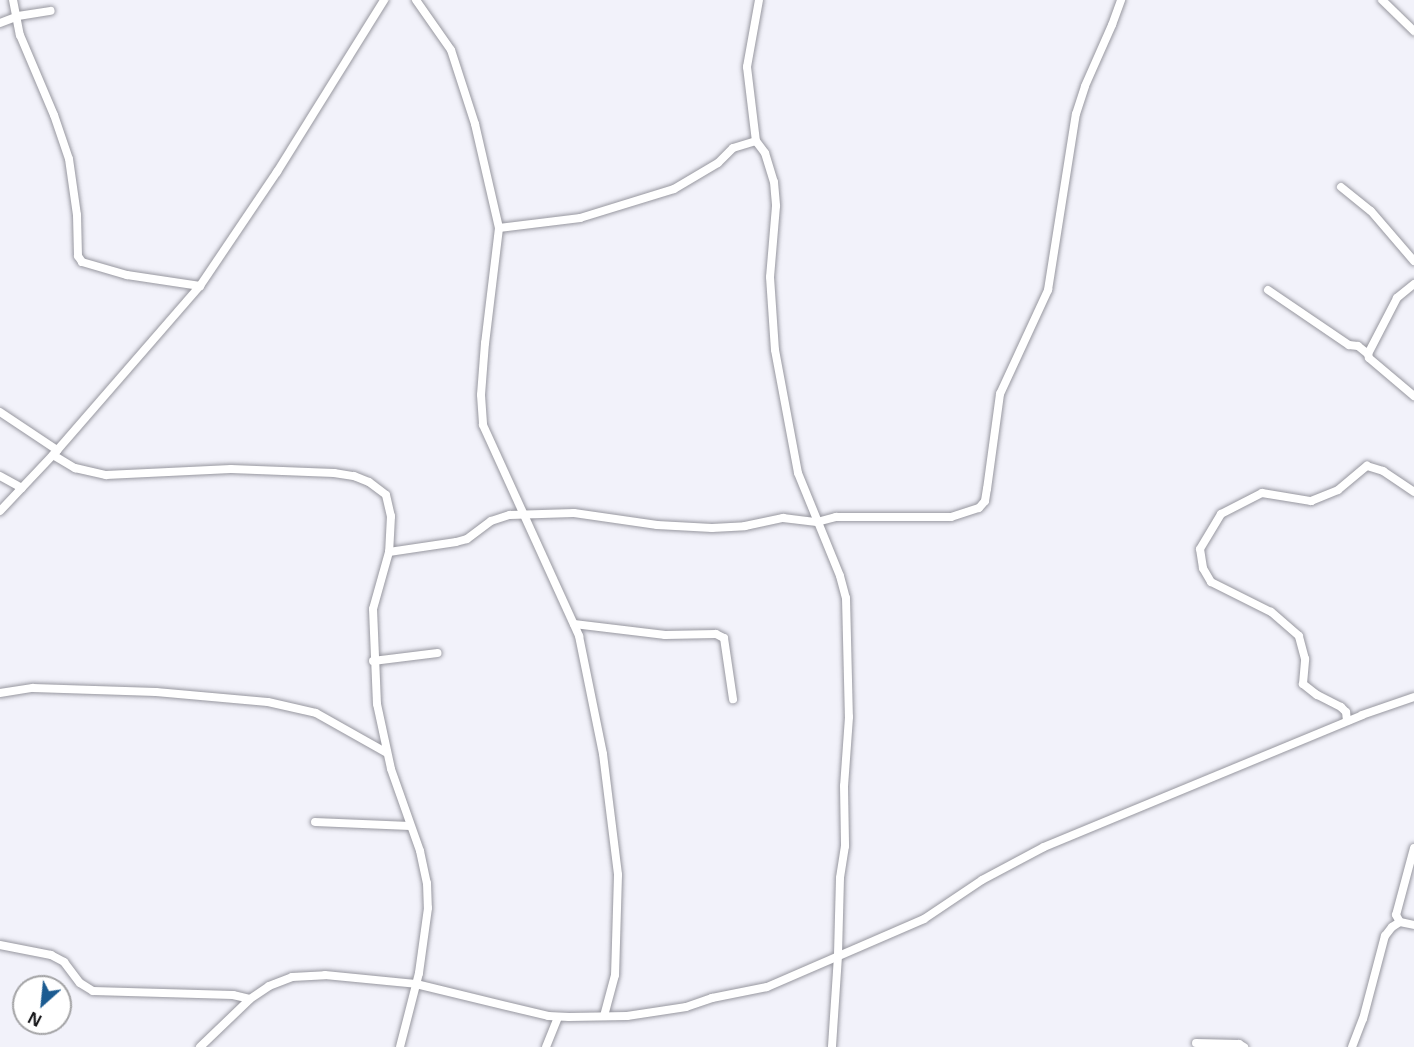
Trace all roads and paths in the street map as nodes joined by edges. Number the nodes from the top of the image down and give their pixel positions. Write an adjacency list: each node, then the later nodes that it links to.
1 (13, 0): 8 (street)
2 (384, 0): 16 (street)
3 (416, 0): 13 (street)
4 (759, 0): 11 (street)
5 (1120, 0): 27 (street)
6 (1382, 0): 10 (street)
7 (51, 11): 8 (street)
8 (18, 16): 9 (street); 16 (street)
9 (0, 23)
10 (1414, 31)
11 (756, 141): 13 (street); 27 (street)
12 (1341, 187): 14 (street)
13 (499, 228): 26 (street)
14 (1414, 261)
15 (1414, 284): 18 (street)
16 (200, 286): 21 (street)
17 (1268, 290): 18 (street)
18 (1368, 354): 19 (street)
19 (1414, 396)
20 (0, 412): 21 (street)
21 (55, 453): 23 (street); 28 (street)
22 (0, 476): 23 (street)
23 (22, 488): 25 (street)
24 (1414, 492): 35 (street)
25 (0, 511)
26 (522, 515): 27 (street); 28 (street); 29 (street)
27 (817, 522): 45 (street)
28 (389, 552): 31 (street)
29 (574, 624): 34 (street); 48 (street)
30 (438, 653): 31 (street)
31 (374, 661): 36 (street)
32 (0, 693): 37 (street)
33 (1414, 697): 35 (street)
34 (733, 699)
35 (1347, 722): 45 (street)
36 (382, 734): 37 (street); 38 (street)
37 (371, 743): 38 (street)
38 (387, 753): 40 (street)
39 (315, 822): 40 (street)
40 (411, 826): 46 (street)
41 (1414, 848): 42 (street)
42 (1400, 922): 43 (street); 56 (street)
43 (1414, 925)
44 (0, 945): 47 (street)
45 (838, 956): 48 (street); 54 (street)
46 (416, 984): 47 (street); 49 (street); 52 (street)
47 (250, 999): 51 (street)
48 (604, 1016): 49 (street)
49 (558, 1017): 53 (street)
50 (1196, 1043): 55 (street)
51 (200, 1047)
52 (400, 1047)
53 (546, 1047)
54 (832, 1047)
55 (1244, 1047)
56 (1352, 1047)

